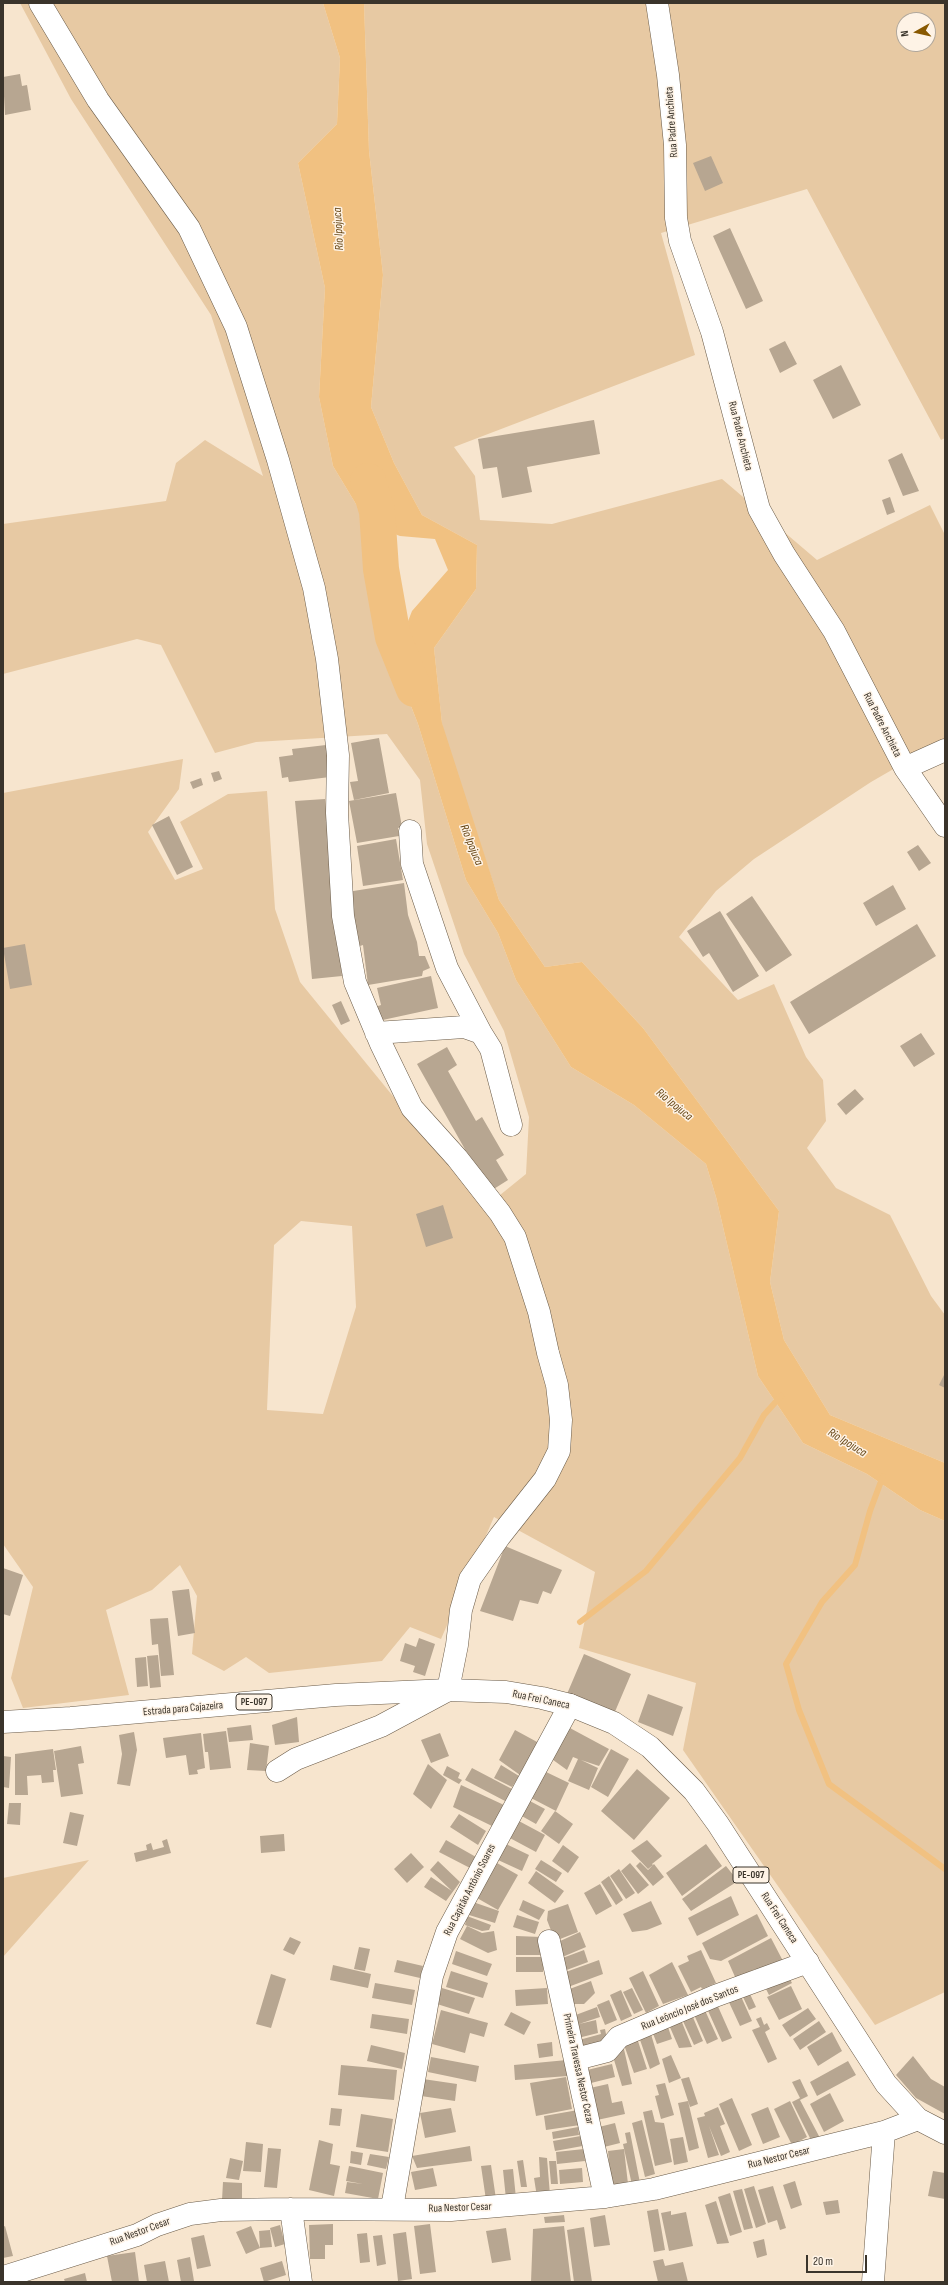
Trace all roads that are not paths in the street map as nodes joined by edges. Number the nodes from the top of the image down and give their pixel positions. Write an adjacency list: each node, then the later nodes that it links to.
1 (40, 3): 7 (street)
2 (656, 3): 4 (street, Rua Padre Anchieta)
3 (945, 750): 4 (street)
4 (905, 768): 5 (street, Rua Padre Anchieta)
5 (945, 826)
6 (410, 830): 8 (street)
7 (376, 1033): 8 (street); 10 (street)
8 (481, 1033): 9 (street)
9 (511, 1125)
10 (448, 1690): 11 (street, Estrada para Cajazeira / PE-097); 13 (street, Estrada para Cajazeira / PE-097); 14 (street)
11 (506, 1692): 12 (street, Rua Frei Caneca / PE-097)
12 (570, 1705): 16 (street, Rua Frei Caneca / PE-097); 22 (street, Rua Capitão Antônio Soares)
13 (3, 1722)
14 (277, 1771)
15 (549, 1941): 17 (street, Primeira Travessa Nestor Cezar)
16 (808, 1962): 17 (street, Rua Leôncio José dos Santos); 18 (street, Rua Frei Caneca / PE-097)
17 (576, 2059): 21 (street, Primeira Travessa Nestor Cezar)
18 (918, 2119): 19 (street, Rua Nestor Cesar); 20 (street, Rua Frei Caneca / PE-097)
19 (884, 2132): 21 (street, Rua Nestor Cesar); 26 (street)
20 (945, 2133)
21 (605, 2197): 22 (street, Rua Nestor Cesar)
22 (392, 2208): 23 (street, Rua Nestor Cesar)
23 (291, 2209): 24 (street, Rua Nestor Cesar); 25 (street)
24 (3, 2277)
25 (301, 2282)
26 (873, 2282)

